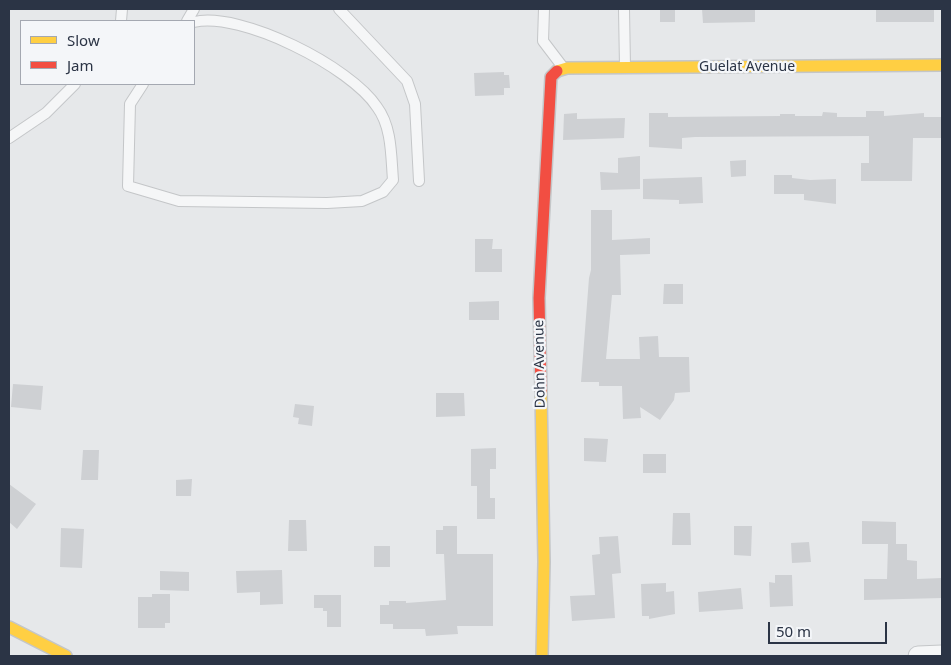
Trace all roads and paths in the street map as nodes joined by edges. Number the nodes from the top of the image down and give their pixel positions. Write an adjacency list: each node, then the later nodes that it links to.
1 (194, 9): 5 (lane)
2 (339, 9): 13 (lane)
3 (544, 9): 9 (lane)
4 (624, 9): 8 (lane)
5 (188, 20)
6 (195, 22): 11 (lane)
7 (942, 65): 8 (street, Guelat Avenue)
8 (625, 68): 9 (street, Guelat Avenue)
9 (559, 71): 17 (street, Dohn Avenue)
10 (74, 85): 12 (lane)
11 (143, 85)
12 (9, 138)
13 (419, 181)
14 (9, 626): 16 (street)
15 (942, 655): 18 (street)
16 (66, 656)
17 (542, 656)
18 (918, 656)

